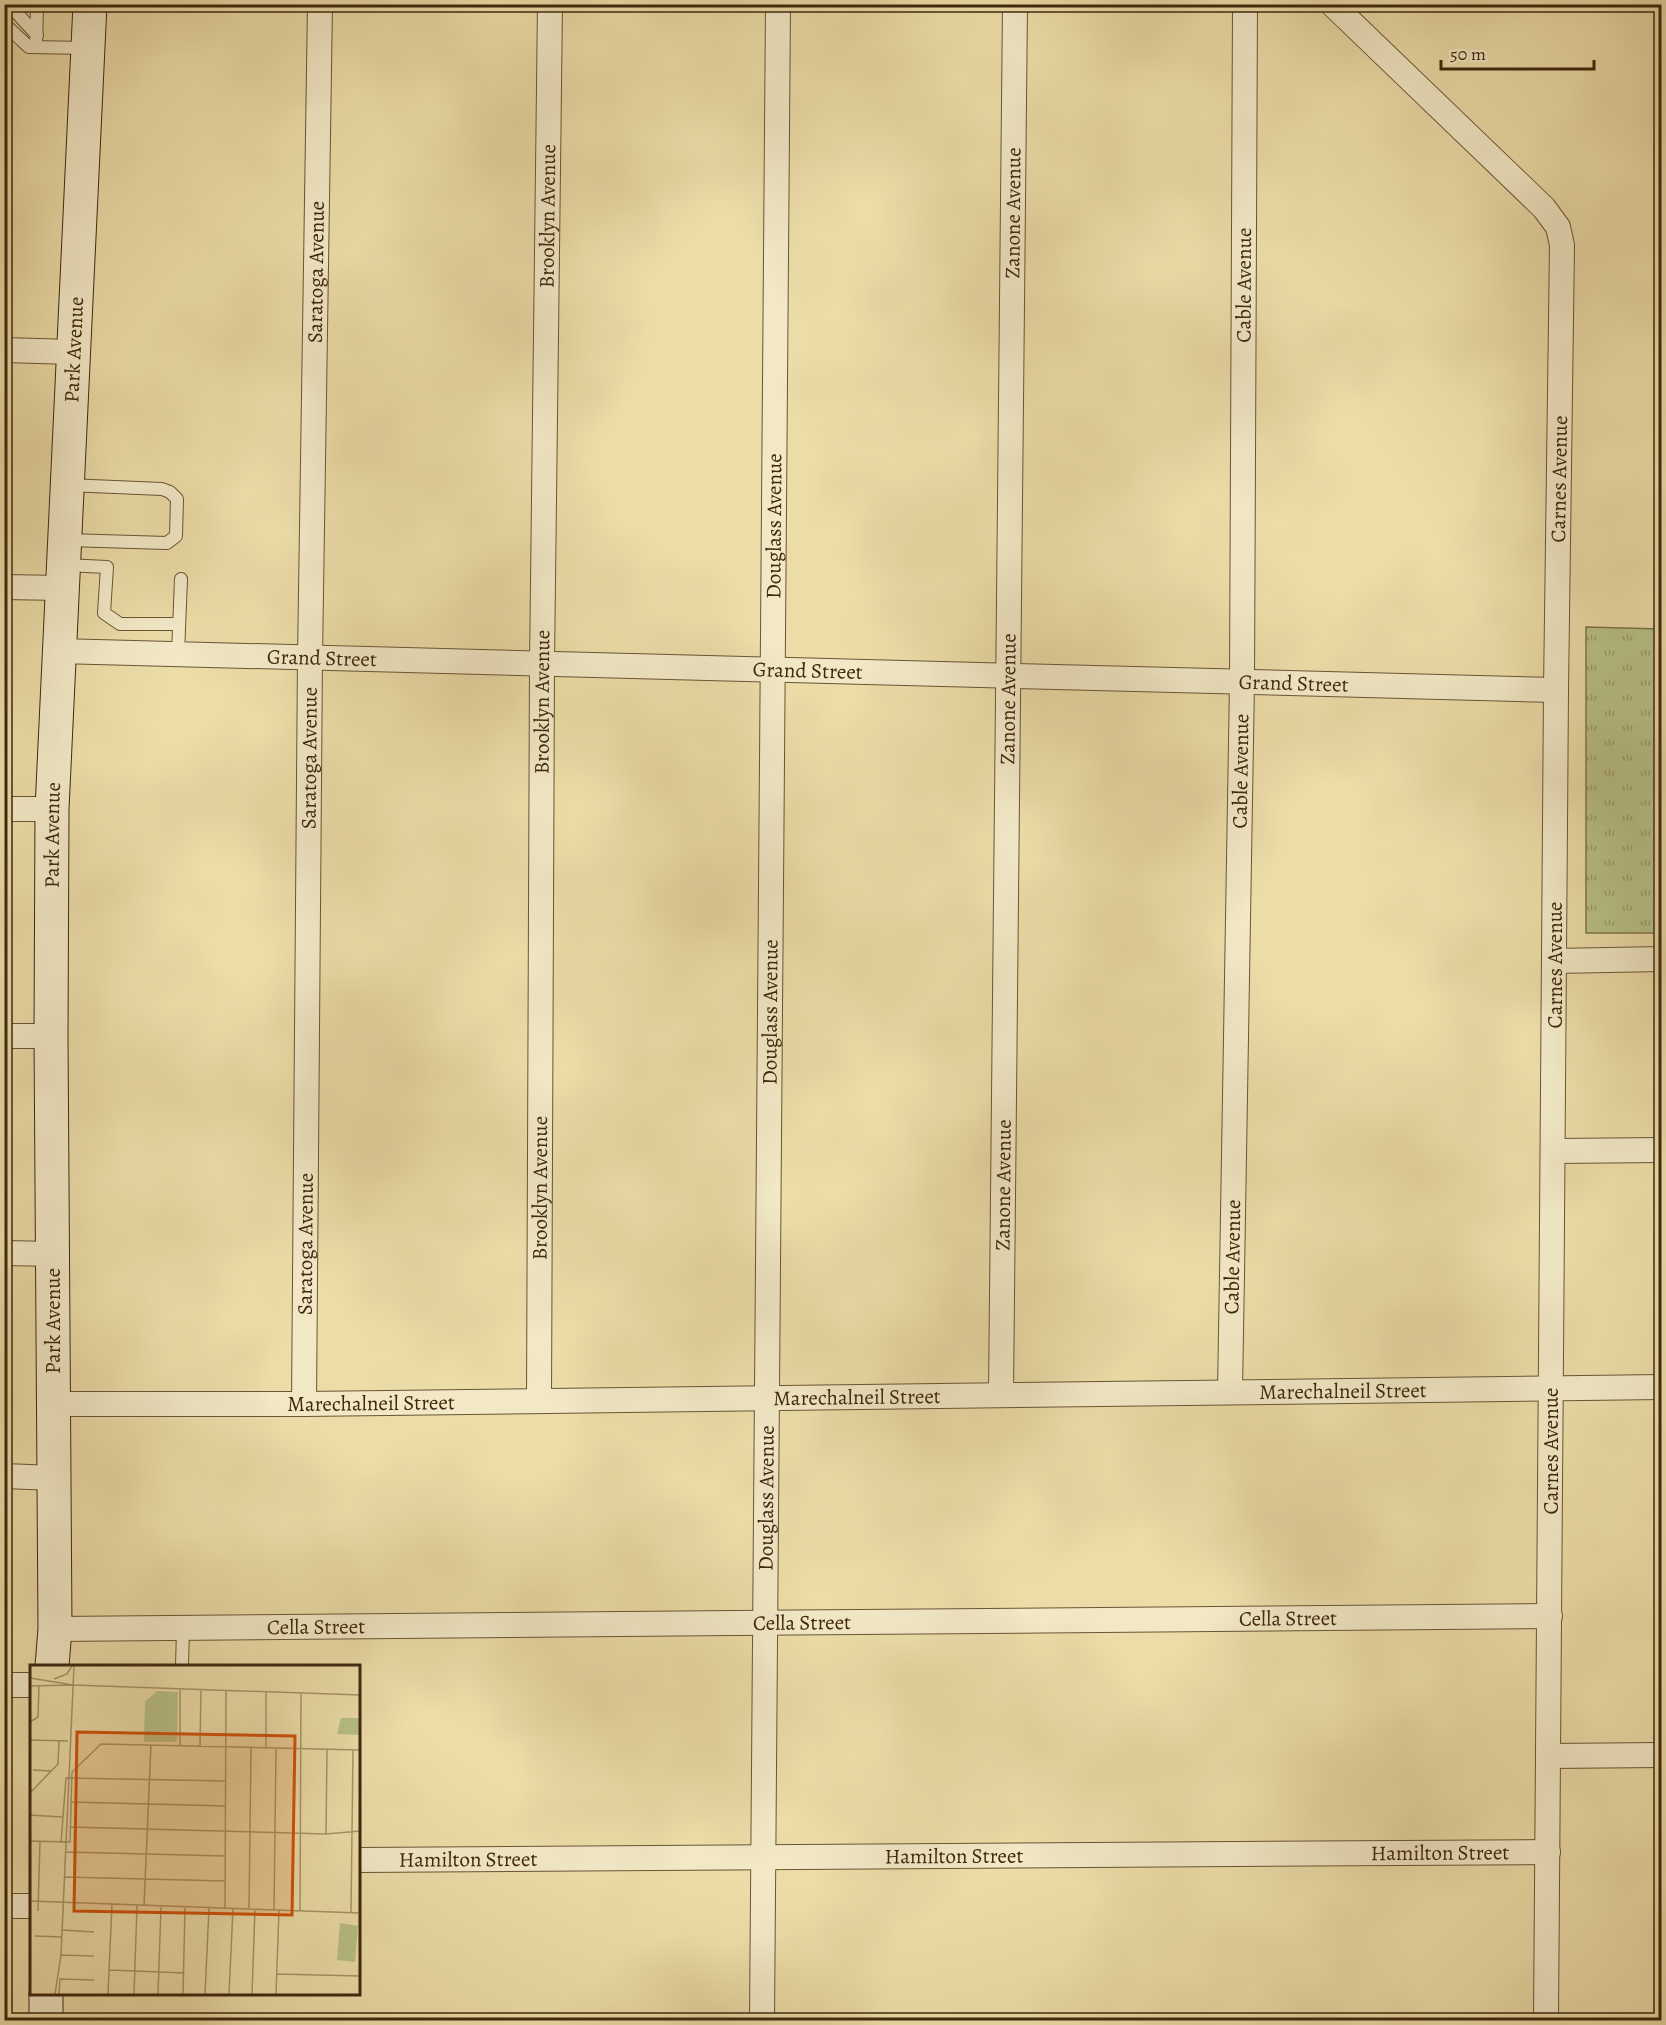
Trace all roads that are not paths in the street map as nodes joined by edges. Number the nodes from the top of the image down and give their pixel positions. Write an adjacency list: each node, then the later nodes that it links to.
1 (26, 4): 10 (lane)
2 (90, 4): 13 (main road, Park Avenue)
3 (320, 4): 23 (street, Saratoga Avenue)
4 (550, 4): 24 (street, Brooklyn Avenue)
5 (778, 4): 25 (street, Douglass Avenue)
6 (1015, 4): 26 (street, Zanone Avenue)
7 (1245, 4): 27 (street, Cable Avenue)
8 (1332, 4): 28 (street, Carnes Avenue)
9 (13, 9): 12 (lane)
10 (37, 9): 12 (lane)
11 (4, 24): 12 (lane)
12 (37, 41): 13 (lane)
13 (88, 48): 15 (main road, Park Avenue)
14 (4, 350): 15 (street)
15 (72, 352): 16 (main road, Park Avenue)
16 (66, 485): 17 (main road, Park Avenue); 17 (lane)
17 (62, 564): 19 (street); 20 (lane); 21 (main road, Park Avenue)
18 (181, 579): 20 (lane)
19 (4, 587)
20 (179, 624): 22 (lane)
21 (58, 651): 22 (street, Grand Street); 30 (main road, Park Avenue)
22 (178, 654): 23 (street, Grand Street)
23 (310, 658): 24 (street, Grand Street); 46 (street, Saratoga Avenue)
24 (542, 664): 25 (street, Grand Street); 44 (street, Brooklyn Avenue)
25 (774, 670): 26 (street, Grand Street); 43 (street, Douglass Avenue)
26 (1007, 676): 27 (street, Grand Street); 42 (street, Zanone Avenue)
27 (1242, 682): 28 (street, Grand Street); 41 (street, Cable Avenue)
28 (1556, 690): 32 (street, Carnes Avenue)
29 (4, 809): 30 (street)
30 (52, 809): 34 (main road, Park Avenue)
31 (1662, 958): 32 (street)
32 (1554, 961): 36 (street, Carnes Avenue)
33 (4, 1036): 34 (street)
34 (51, 1036): 38 (main road, Park Avenue)
35 (1662, 1150): 36 (street)
36 (1554, 1151): 40 (street, Carnes Avenue)
37 (4, 1253): 38 (street)
38 (53, 1254): 45 (main road, Park Avenue)
39 (1662, 1387): 40 (street, Marechalneil Street)
40 (1551, 1388): 41 (street, Marechalneil Street); 49 (street, Carnes Avenue)
41 (1230, 1392): 42 (street, Marechalneil Street)
42 (1001, 1395): 43 (street, Marechalneil Street)
43 (766, 1398): 44 (street, Marechalneil Street); 50 (street, Douglass Avenue)
44 (539, 1401): 46 (street, Marechalneil Street)
45 (53, 1404): 46 (street, Marechalneil Street); 48 (main road, Park Avenue)
46 (304, 1404)
47 (4, 1476): 48 (street)
48 (55, 1478): 51 (main road, Park Avenue)
49 (1550, 1616): 50 (street, Cella Street); 58 (street, Carnes Avenue)
50 (765, 1623): 52 (street, Cella Street); 60 (street, Douglass Avenue)
51 (55, 1629): 52 (street, Cella Street); 53 (main road, Park Avenue)
52 (183, 1630): 54 (lane)
53 (52, 1665)
54 (183, 1665)
55 (4, 1685): 56 (street)
56 (30, 1685)
57 (1662, 1755): 58 (street)
58 (1548, 1756): 59 (street, Carnes Avenue)
59 (1548, 1852): 60 (street, Hamilton Street); 67 (street, Carnes Avenue)
60 (763, 1858): 61 (street, Hamilton Street); 66 (street, Douglass Avenue)
61 (360, 1860)
62 (4, 1906): 63 (street)
63 (30, 1906)
64 (46, 1995): 65 (main road)
65 (46, 2020)
66 (762, 2020)
67 (1546, 2020)

